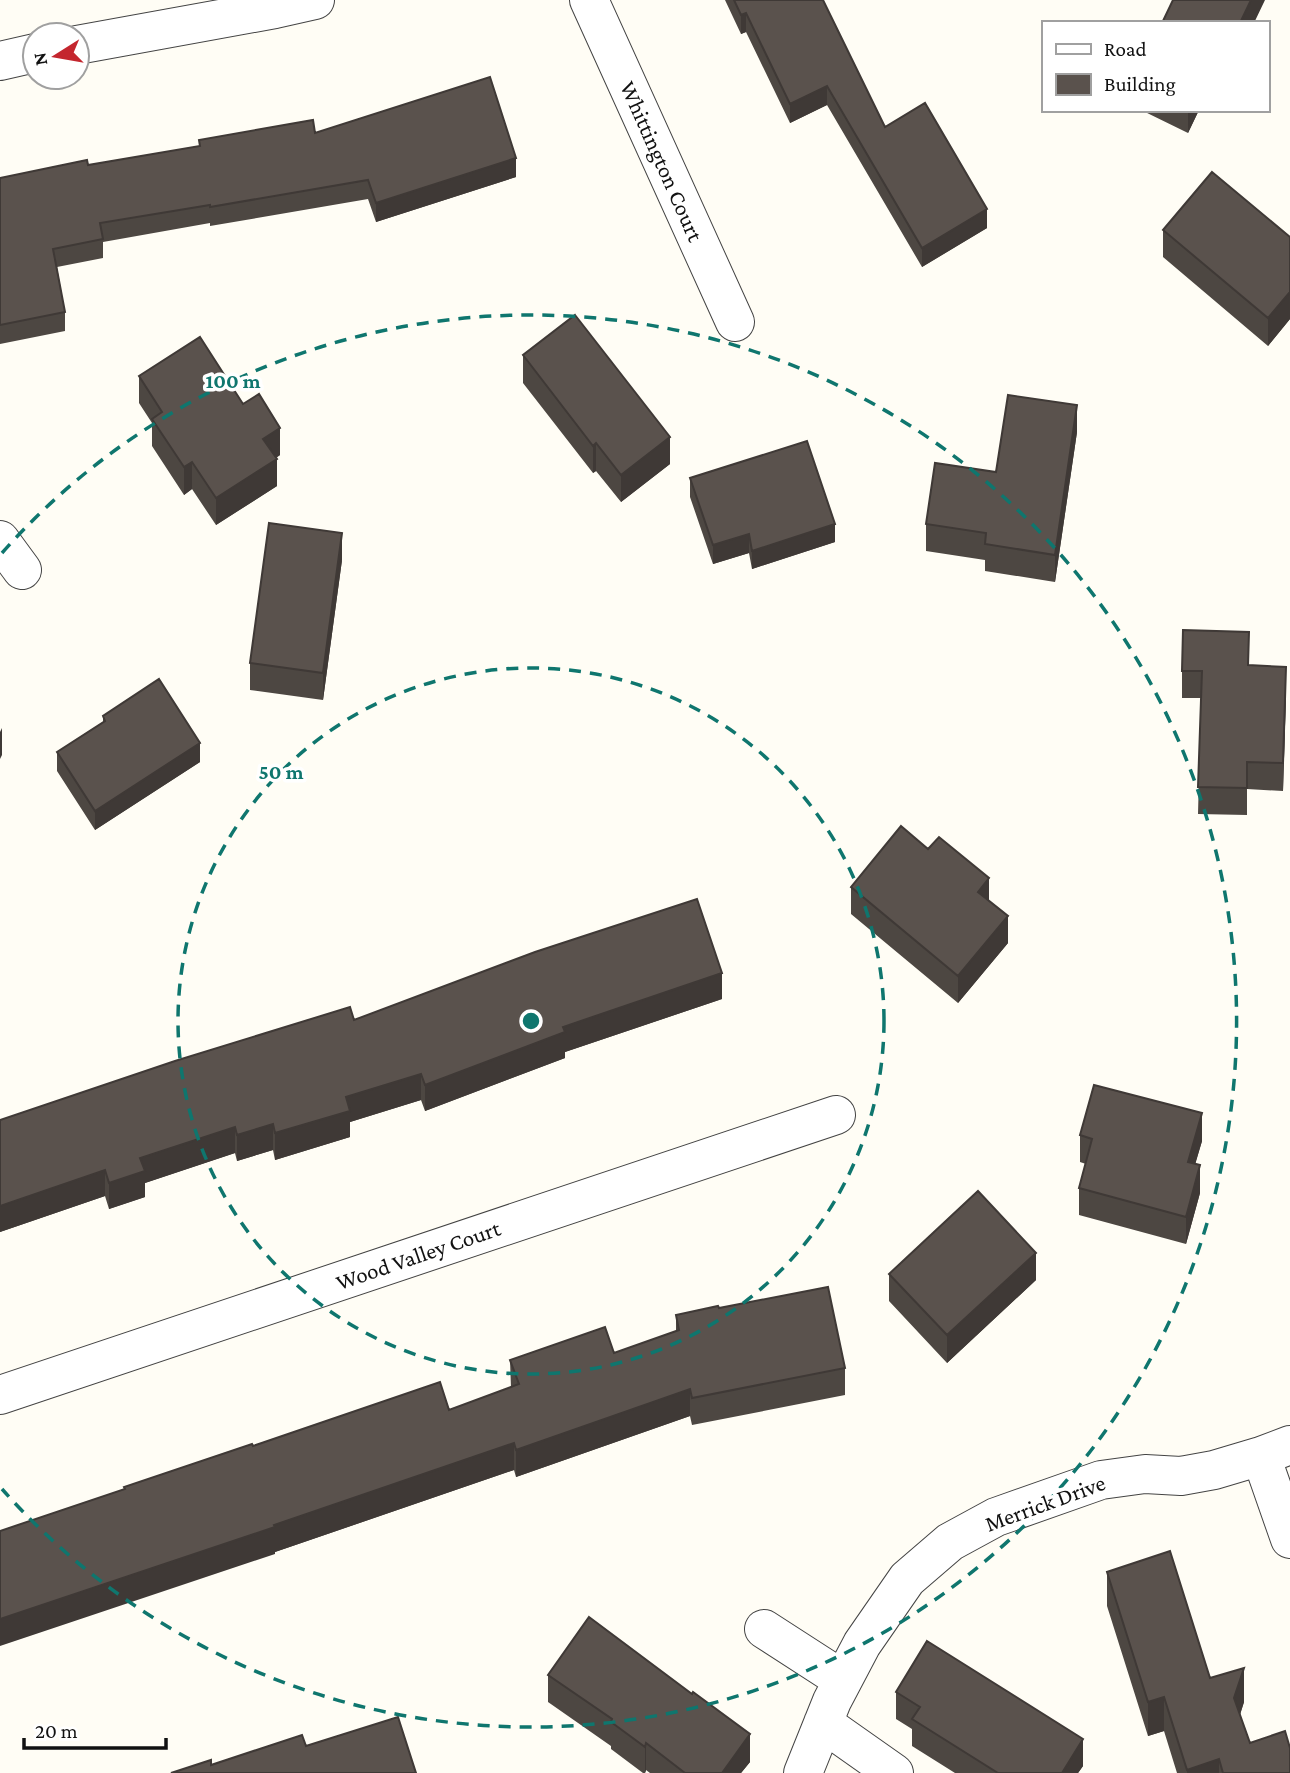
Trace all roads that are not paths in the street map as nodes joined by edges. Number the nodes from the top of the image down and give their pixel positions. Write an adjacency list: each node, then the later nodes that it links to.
1 (315, 0): 3 (street)
2 (589, 0): 6 (street, Whittington Court)
3 (91, 42)
4 (21, 56): 5 (street)
5 (0, 61)
6 (735, 322)
7 (836, 1115): 8 (street, Wood Valley Court)
8 (0, 1395)
9 (1275, 1451): 10 (street); 12 (street, Merrick Drive)
10 (1290, 1539)
11 (764, 1629): 12 (street)
12 (843, 1679): 13 (street, Merrick Drive)
13 (823, 1723): 14 (street, Merrick Drive); 15 (street)
14 (803, 1773)
15 (894, 1773)

